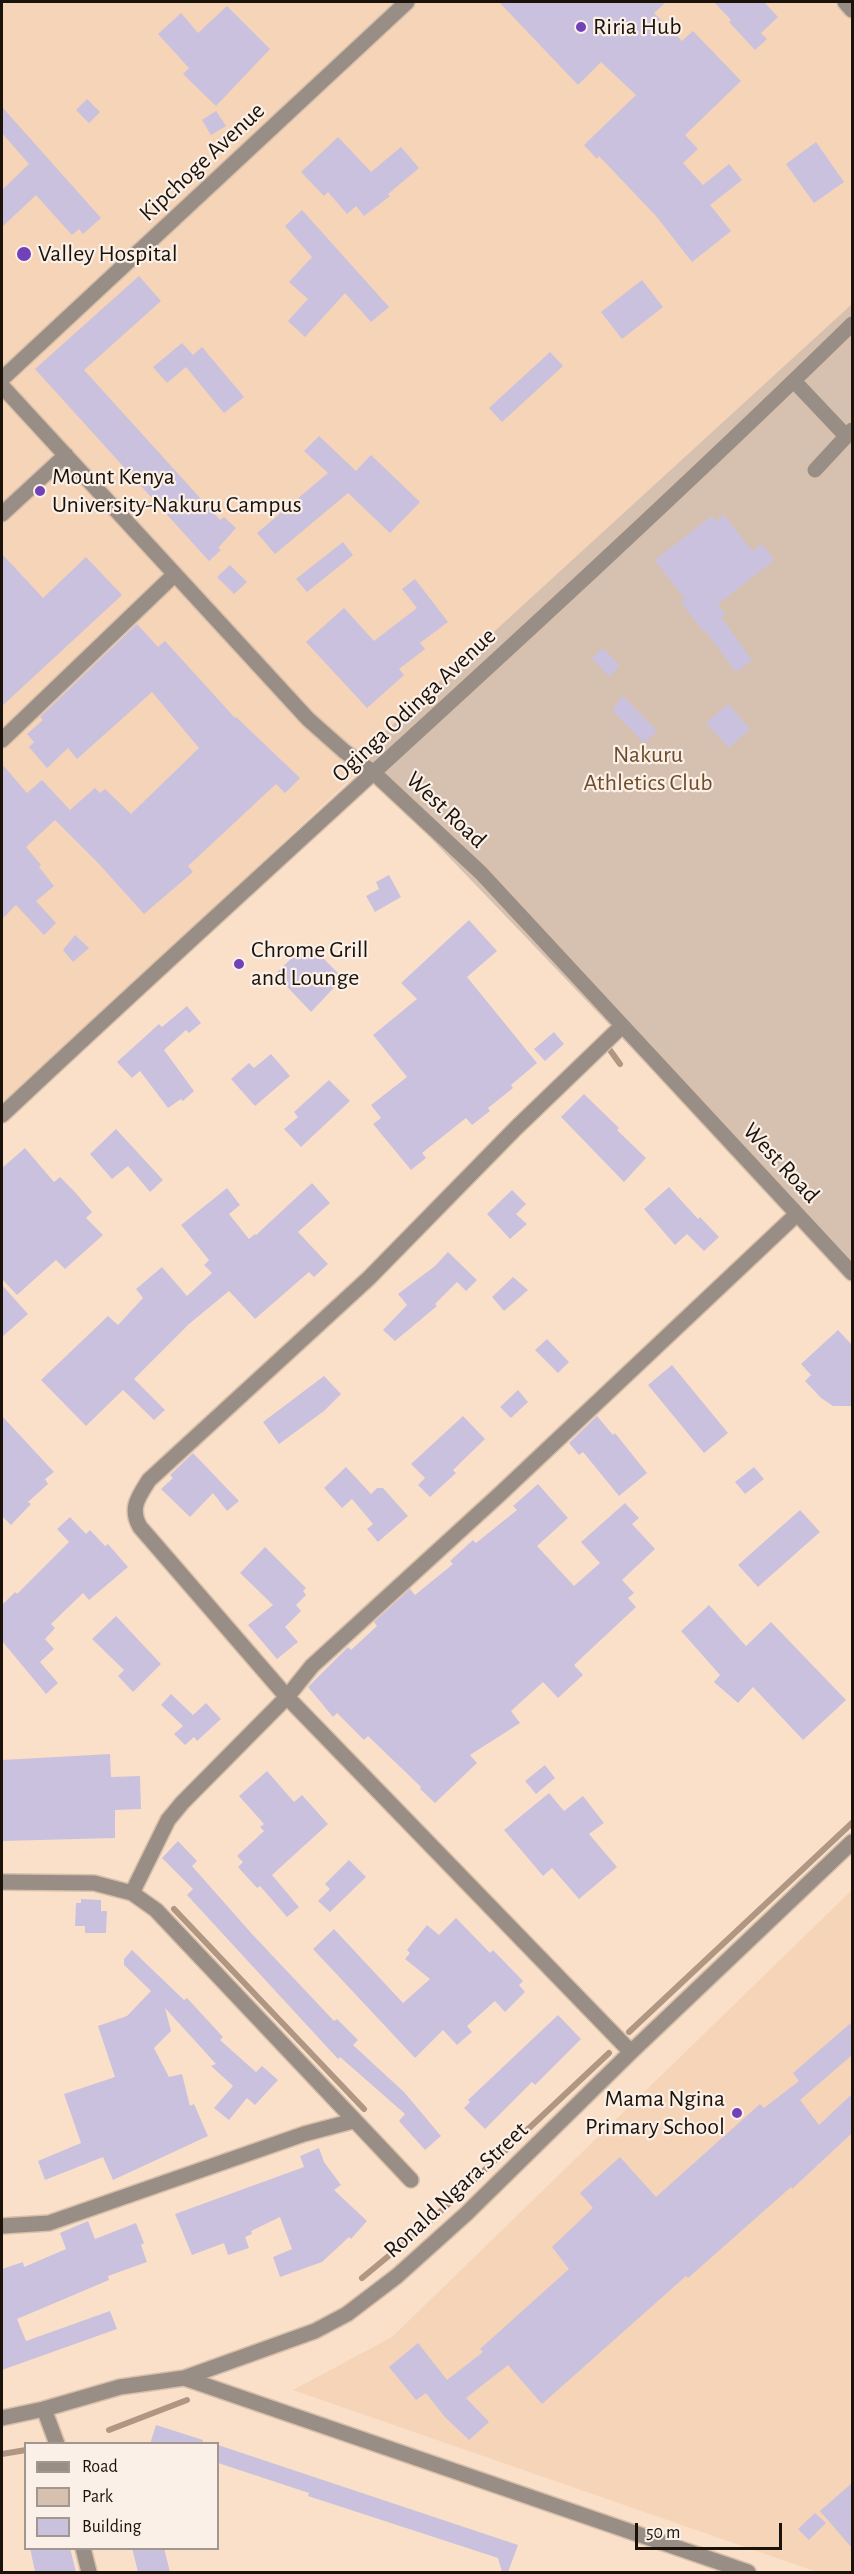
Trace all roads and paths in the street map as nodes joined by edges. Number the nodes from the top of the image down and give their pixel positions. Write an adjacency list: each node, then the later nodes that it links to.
1 (407, 2): 5 (street, Kipchoge Avenue)
2 (845, 2): 3 (street)
3 (852, 10)
4 (852, 324): 6 (street, Oginga Odinga Avenue)
5 (2, 379)
6 (794, 381): 8 (street); 14 (street, Oginga Odinga Avenue)
7 (2, 386): 9 (street, West Road)
8 (849, 433): 10 (street)
9 (66, 455): 11 (street); 12 (street, West Road)
10 (815, 470)
11 (2, 514)
12 (174, 575): 13 (street); 14 (street, West Road)
13 (2, 740)
14 (374, 773): 15 (street, West Road); 16 (street, Oginga Odinga Avenue)
15 (622, 1026): 17 (street, West Road); 19 (street)
16 (2, 1115)
17 (797, 1214): 18 (street, West Road); 19 (street)
18 (852, 1274)
19 (287, 1697): 22 (street); 23 (street)
20 (852, 1842): 23 (street, Ronald Ngara Street)
21 (2, 1882): 22 (street)
22 (132, 1893): 24 (street)
23 (632, 2052): 27 (street, Ronald Ngara Street)
24 (353, 2121): 25 (street); 26 (street)
25 (411, 2180)
26 (2, 2226)
27 (184, 2378): 28 (street, Ronald Ngara Street); 33 (street)
28 (44, 2409): 29 (street, Ronald Ngara Street); 30 (street)
29 (2, 2418)
30 (56, 2442)
31 (84, 2550): 32 (street)
32 (89, 2572)
33 (748, 2572)

